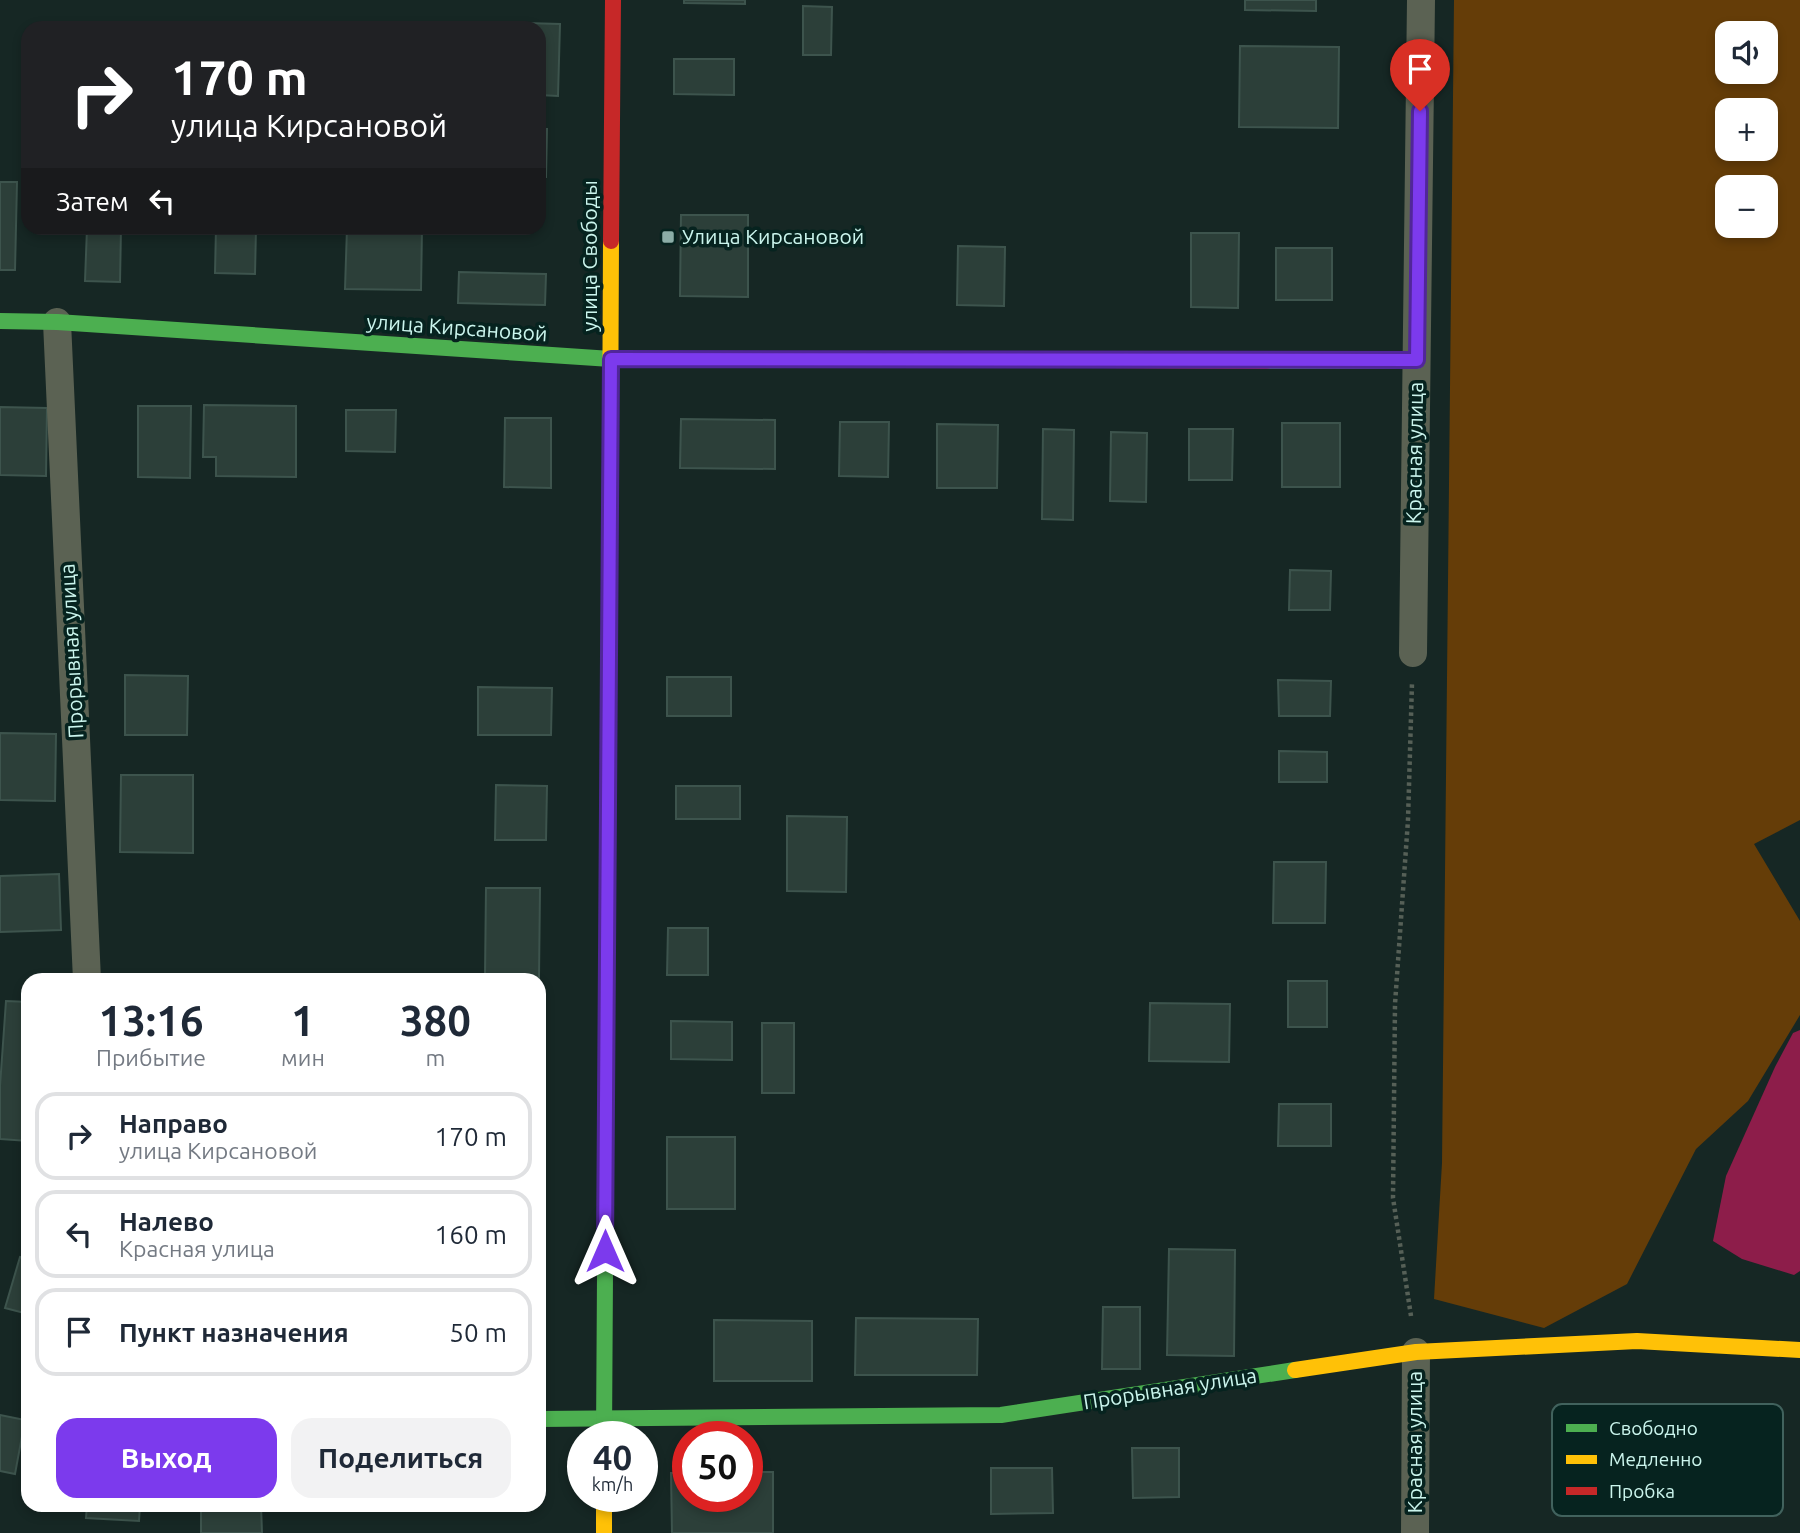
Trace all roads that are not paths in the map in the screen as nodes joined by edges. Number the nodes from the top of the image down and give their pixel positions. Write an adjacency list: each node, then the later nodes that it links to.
1 (613, 0): 5 (street, улица Свободы)
2 (1421, 0): 6 (street, Красная улица)
3 (0, 321): 4 (street, улица Кирсановой)
4 (57, 321): 5 (street, улица Кирсановой); 8 (street, Прорывная улица)
5 (611, 359): 6 (street, улица Кирсановой); 12 (street, улица Свободы)
6 (1417, 360): 7 (street, Красная улица)
7 (1413, 653)
8 (87, 973)
9 (1800, 1350): 10 (street, Прорывная улица)
10 (1416, 1352): 12 (street, Прорывная улица); 15 (street, Красная улица)
11 (546, 1419): 12 (street, Прорывная улица)
12 (604, 1419)
13 (604, 1512): 14 (street)
14 (604, 1533)
15 (1415, 1533)

